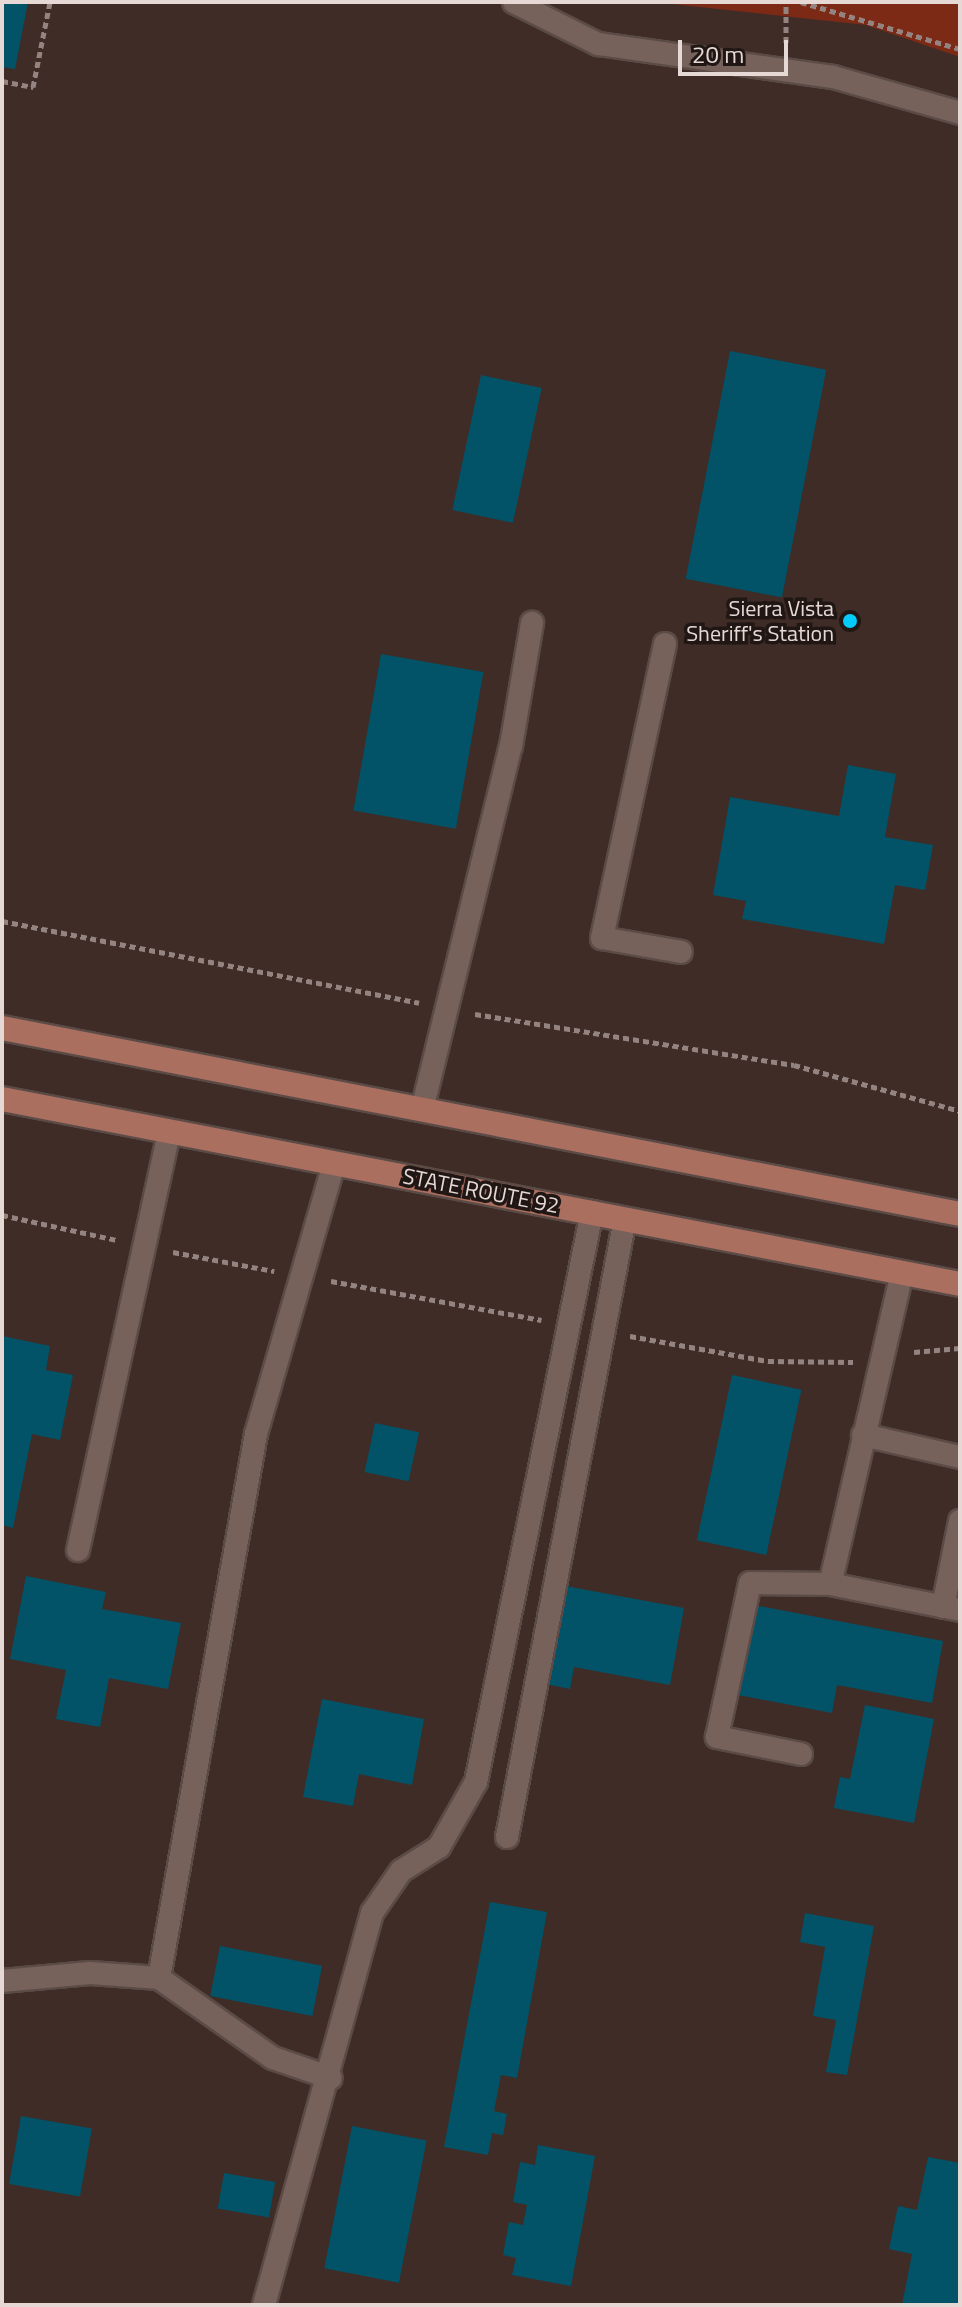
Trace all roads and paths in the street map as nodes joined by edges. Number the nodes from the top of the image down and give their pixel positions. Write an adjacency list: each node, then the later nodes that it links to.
1 (50, 2): 7 (path)
2 (514, 2): 6 (lane)
3 (786, 2): 6 (path)
4 (801, 2): 5 (path)
5 (960, 49)
6 (786, 72): 8 (lane)
7 (2, 81)
8 (960, 113)
9 (532, 623): 13 (lane)
10 (665, 644): 12 (lane)
11 (2, 921): 13 (path)
12 (681, 952)
13 (445, 1008): 16 (lane); 17 (path)
14 (2, 1028): 16 (main road)
15 (2, 1099): 18 (main road, STATE ROUTE 92)
16 (422, 1110): 21 (main road)
17 (960, 1111)
18 (169, 1131): 19 (main road, STATE ROUTE 92); 24 (lane)
19 (334, 1163): 20 (main road, STATE ROUTE 92); 26 (lane)
20 (592, 1212): 23 (main road, STATE ROUTE 92); 28 (lane)
21 (960, 1214)
22 (2, 1215): 24 (path)
23 (625, 1219): 25 (main road, STATE ROUTE 92); 29 (lane)
24 (142, 1246): 26 (path); 35 (lane)
25 (902, 1273): 27 (main road, STATE ROUTE 92); 31 (lane)
26 (305, 1277): 28 (path); 40 (lane)
27 (960, 1284)
28 (569, 1325): 42 (lane)
29 (603, 1331): 31 (path); 39 (lane)
30 (960, 1348): 31 (path)
31 (880, 1361): 32 (lane)
32 (863, 1435): 33 (lane); 36 (lane)
33 (960, 1457)
34 (960, 1521): 37 (lane)
35 (78, 1550)
36 (830, 1584): 37 (lane); 38 (lane)
37 (952, 1608)
38 (801, 1754)
39 (507, 1837)
40 (159, 1978): 41 (lane); 42 (lane)
41 (2, 1981)
42 (331, 2078): 43 (lane)
43 (264, 2305)

